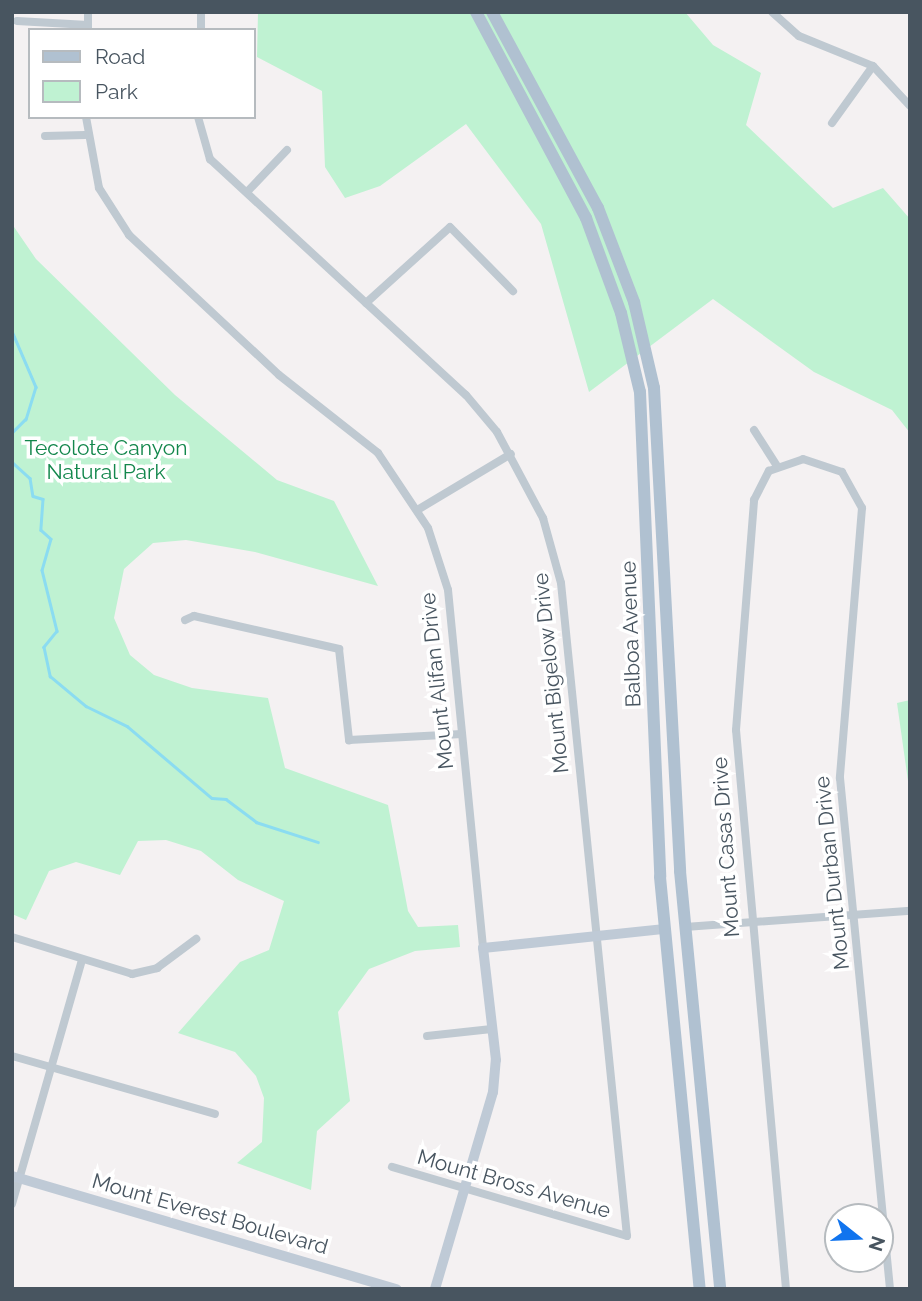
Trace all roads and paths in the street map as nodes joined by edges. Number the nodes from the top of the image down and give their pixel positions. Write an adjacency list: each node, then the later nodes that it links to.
1 (88, 12): 6 (street)
2 (476, 12): 24 (main road, Balboa Avenue)
3 (492, 12): 28 (main road, Balboa Avenue)
4 (772, 12): 7 (street)
5 (17, 21): 6 (street)
6 (88, 27)
7 (873, 66): 8 (street); 11 (street)
8 (910, 106)
9 (86, 119): 12 (street, Mount Alifan Drive)
10 (199, 119): 15 (street, Mount Bigelow Drive)
11 (832, 123)
12 (85, 135): 13 (street); 21 (street, Mount Alifan Drive)
13 (44, 136)
14 (287, 150): 15 (street)
15 (247, 192): 17 (street, Mount Bigelow Drive)
16 (513, 291): 17 (street)
17 (366, 303): 19 (street, Mount Bigelow Drive)
18 (754, 430): 20 (street)
19 (511, 454): 21 (street); 30 (street, Mount Bigelow Drive)
20 (777, 466): 26 (street, Mount Durban Drive); 27 (street, Mount Casas Drive)
21 (419, 509): 23 (street, Mount Alifan Drive)
22 (185, 620): 23 (street)
23 (462, 734): 33 (street, Mount Alifan Drive)
24 (660, 877): 28 (main road); 29 (main road, Balboa Avenue)
25 (910, 911): 26 (street)
26 (854, 912): 27 (street); 51 (street, Mount Durban Drive)
27 (749, 923): 28 (street); 50 (street, Mount Casas Drive)
28 (685, 927): 34 (main road, Balboa Avenue)
29 (665, 929): 30 (street); 34 (main road); 48 (main road, Balboa Avenue)
30 (595, 936): 33 (street); 45 (street, Mount Bigelow Drive)
31 (12, 937): 35 (street)
32 (196, 939): 35 (street)
33 (483, 948): 36 (street, Mount Alifan Drive)
34 (688, 958): 49 (main road, Balboa Avenue)
35 (82, 960): 39 (street)
36 (492, 1030): 37 (street); 43 (street, Mount Alifan Drive)
37 (427, 1036)
38 (12, 1056): 39 (street)
39 (53, 1067): 40 (street); 42 (street)
40 (215, 1114)
41 (392, 1167): 43 (street, Mount Bross Avenue)
42 (16, 1177): 44 (street); 46 (street, Mount Everest Boulevard)
43 (465, 1189): 45 (street, Mount Bross Avenue); 47 (street, Mount Alifan Drive)
44 (12, 1204)
45 (627, 1236)
46 (397, 1289)
47 (435, 1289)
48 (700, 1289)
49 (720, 1289)
50 (786, 1289)
51 (890, 1289)

